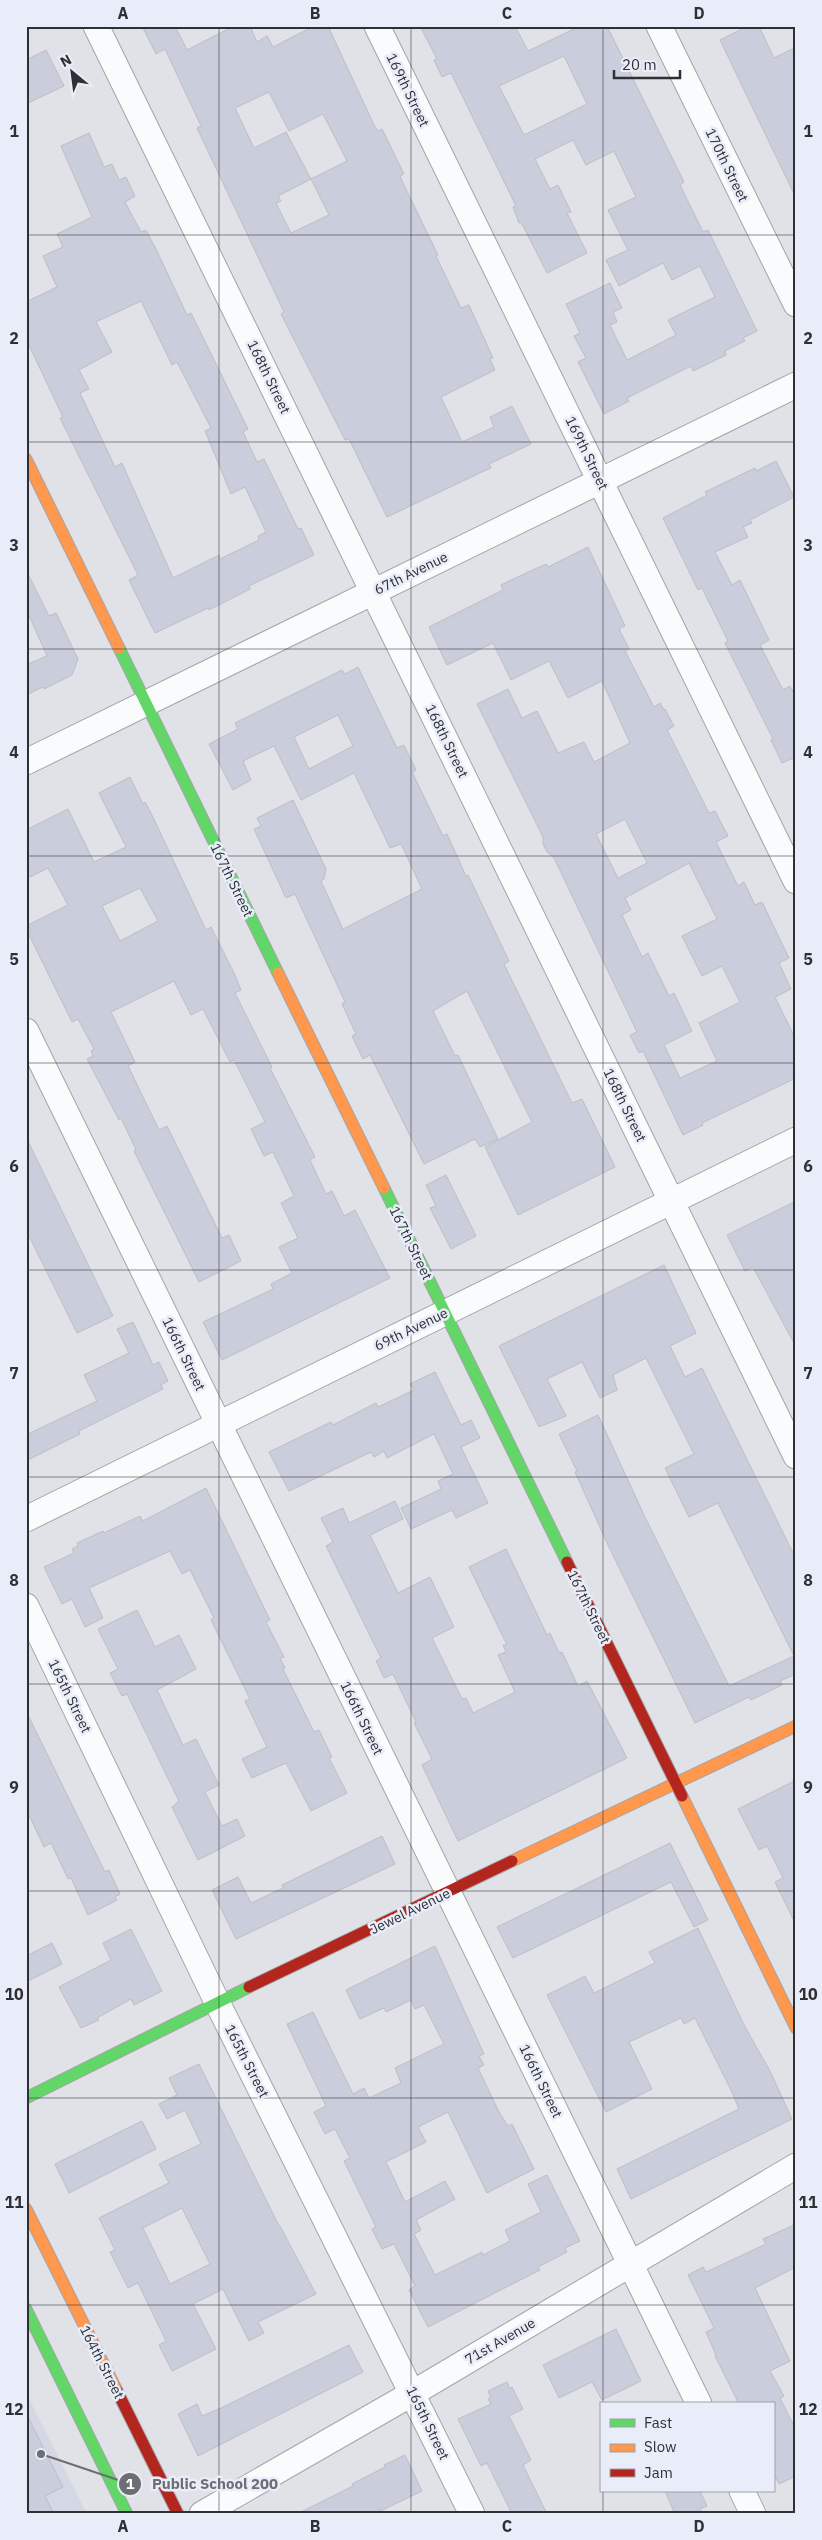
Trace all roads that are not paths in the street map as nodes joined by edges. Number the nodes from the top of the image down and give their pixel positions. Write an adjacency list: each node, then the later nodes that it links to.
1 (96, 26): 8 (street, 168th Street)
2 (377, 26): 7 (street, 169th Street)
3 (659, 26): 4 (street, 170th Street)
4 (796, 304)
5 (796, 385): 7 (street, 67th Avenue)
6 (26, 459): 9 (street, 167th Street)
7 (601, 481): 8 (street, 67th Avenue); 11 (street, 169th Street)
8 (374, 592): 9 (street, 67th Avenue); 14 (street, 168th Street)
9 (146, 703): 10 (street, 67th Avenue); 15 (street, 167th Street)
10 (26, 762)
11 (796, 880)
12 (26, 1031): 16 (street, 166th Street)
13 (796, 1140): 14 (street, 69th Avenue)
14 (671, 1200): 15 (street, 69th Avenue); 17 (street, 168th Street)
15 (445, 1312): 16 (street, 69th Avenue); 21 (street, 167th Street)
16 (218, 1423): 18 (street, 69th Avenue); 22 (street, 166th Street)
17 (796, 1456)
18 (26, 1518)
19 (26, 1606): 23 (street, 165th Street)
20 (796, 1726): 21 (street, Jewel Avenue)
21 (675, 1783): 22 (street, Jewel Avenue); 24 (street, 167th Street)
22 (448, 1893): 23 (street, Jewel Avenue); 28 (street, 166th Street)
23 (217, 2002): 25 (street, Jewel Avenue); 30 (street, 165th Street)
24 (796, 2028)
25 (26, 2098)
26 (796, 2166): 28 (street, 71st Avenue)
27 (26, 2209): 34 (street, 164th Street)
28 (631, 2264): 30 (street, 71st Avenue); 31 (street, 166th Street)
29 (26, 2309): 33 (street)
30 (413, 2393): 35 (street, 71st Avenue); 36 (street, 165th Street)
31 (698, 2402)
32 (742, 2492): 37 (street)
33 (127, 2514)
34 (178, 2514)
35 (202, 2514)
36 (472, 2514)
37 (753, 2514)

